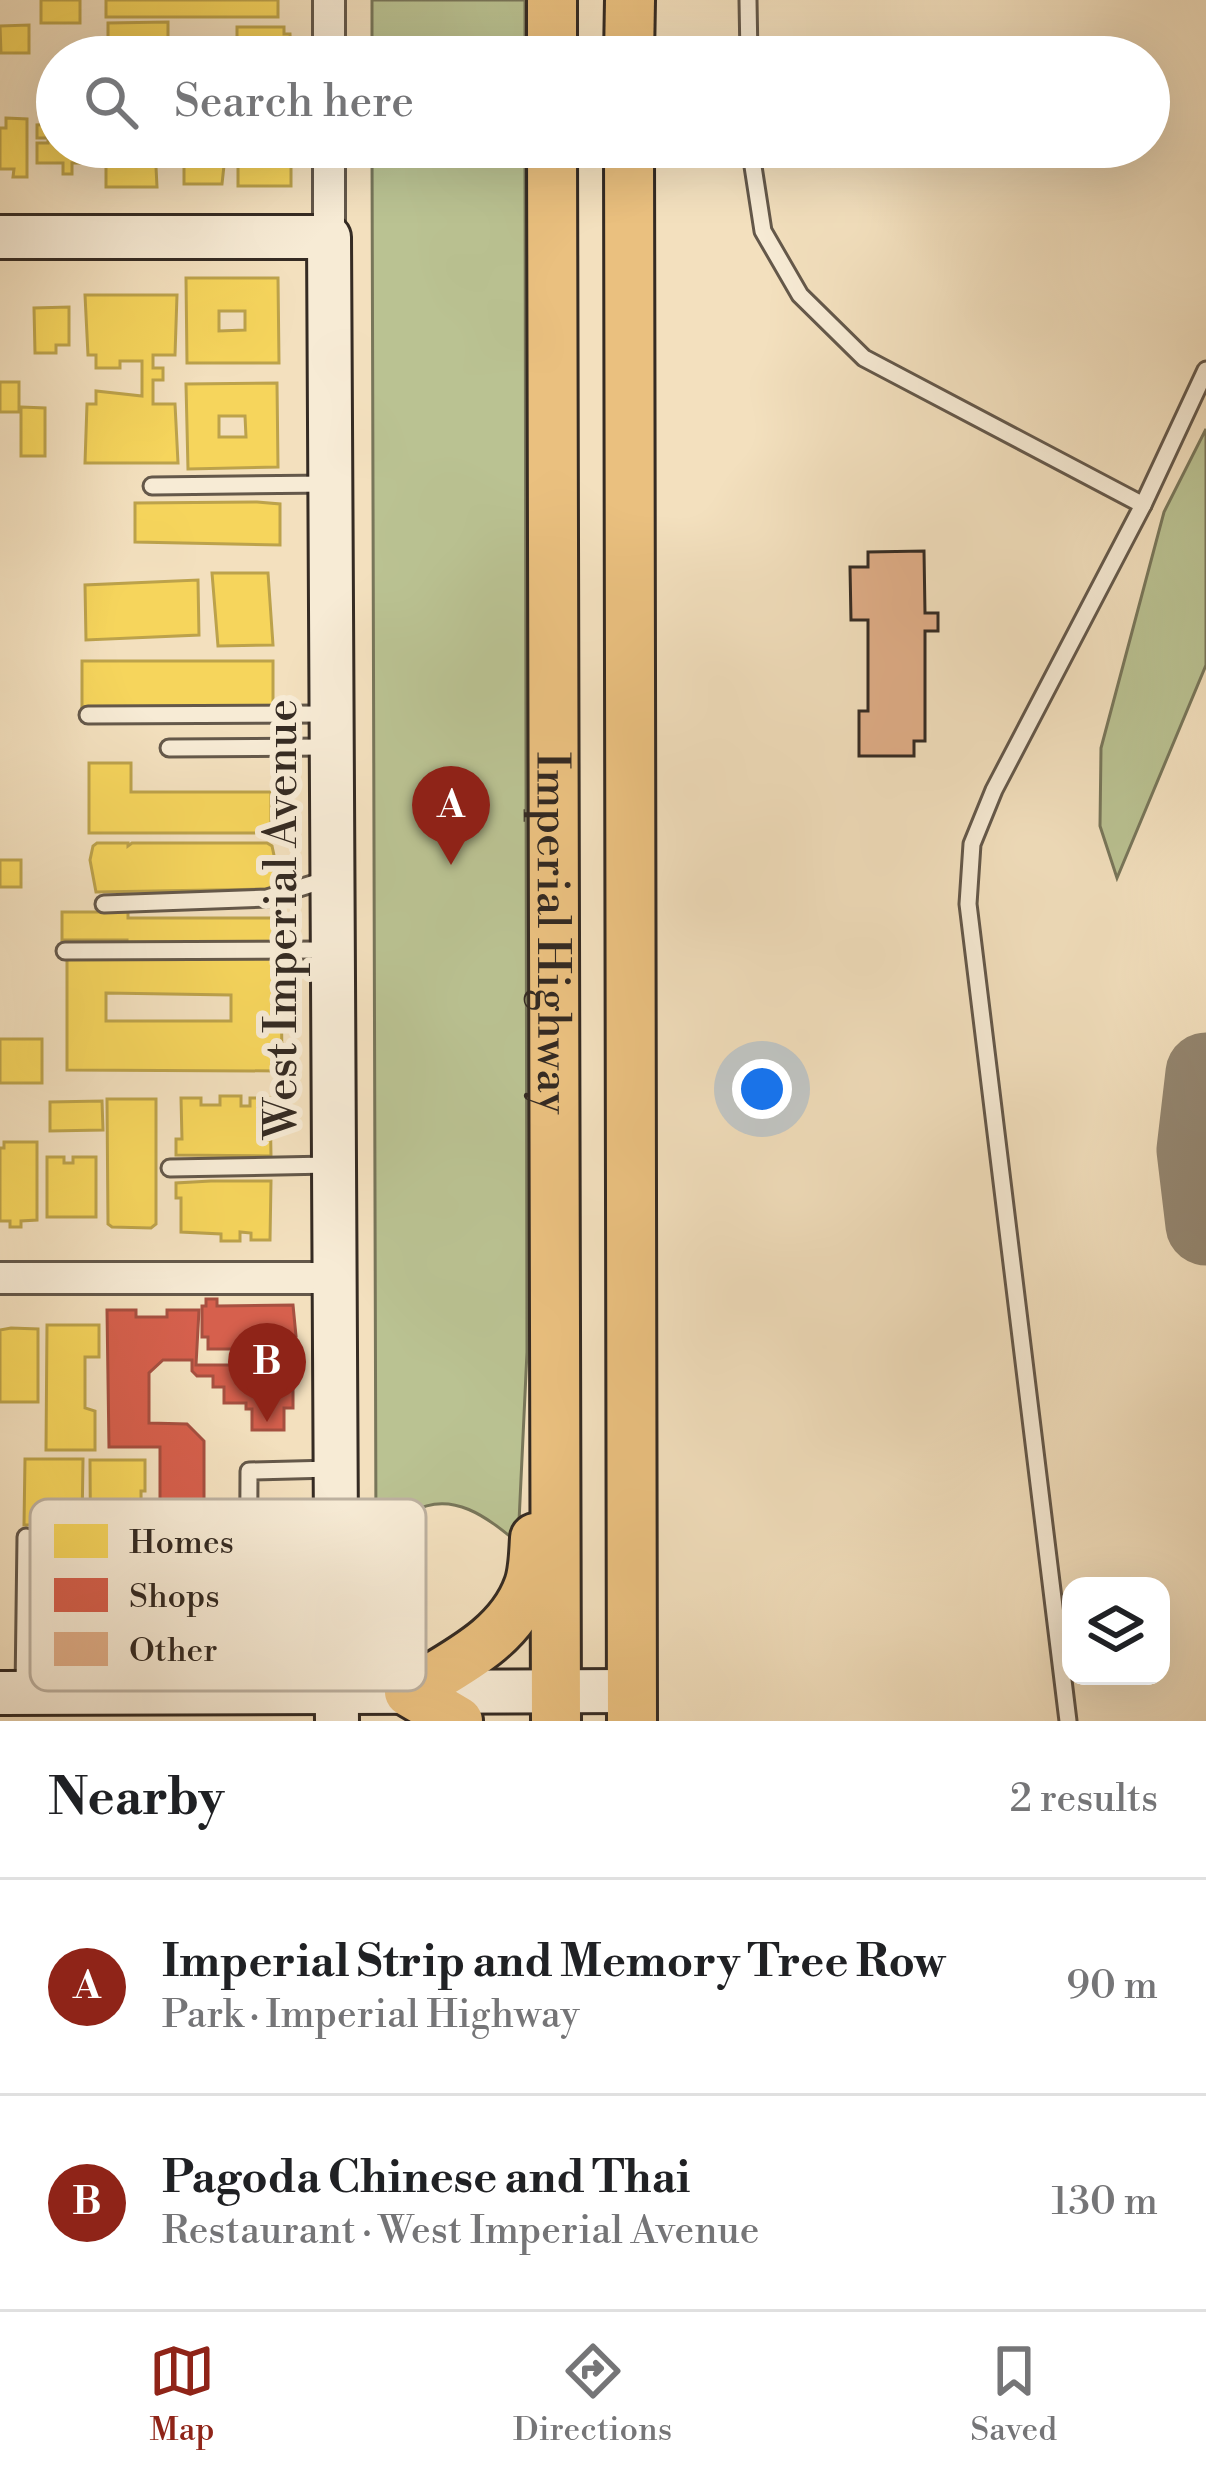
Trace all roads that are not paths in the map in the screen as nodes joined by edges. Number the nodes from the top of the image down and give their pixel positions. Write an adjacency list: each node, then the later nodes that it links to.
1 (329, 0): 5 (street)
2 (552, 0): 6 (main road)
3 (629, 0): 7 (main road)
4 (748, 0): 8 (lane)
5 (329, 36)
6 (552, 36)
7 (629, 36)
8 (748, 36)
9 (329, 168): 14 (street, West Imperial Avenue)
10 (552, 168): 30 (main road, Imperial Highway)
11 (629, 168): 41 (main road, Imperial Highway)
12 (753, 168): 18 (lane)
13 (0, 237): 14 (street)
14 (329, 237): 16 (street, West Imperial Avenue)
15 (1206, 370): 18 (lane)
16 (330, 484): 17 (lane); 20 (street, West Imperial Avenue)
17 (152, 486)
18 (1143, 505): 44 (lane)
19 (88, 715): 20 (lane)
20 (331, 730): 21 (lane); 22 (street, West Imperial Avenue)
21 (169, 748)
22 (331, 878): 23 (lane); 24 (street, West Imperial Avenue)
23 (104, 904)
24 (331, 950): 25 (lane); 26 (street, West Imperial Avenue)
25 (65, 951)
26 (332, 1165): 27 (lane); 29 (street, West Imperial Avenue)
27 (170, 1168)
28 (0, 1278): 29 (street)
29 (332, 1278): 31 (street, West Imperial Avenue)
30 (554, 1402): 35 (main road); 42 (main road, Imperial Highway)
31 (335, 1469): 32 (lane); 33 (street, West Imperial Avenue)
32 (249, 1499)
33 (335, 1499)
34 (26, 1537): 39 (lane)
35 (426, 1681)
36 (240, 1691): 39 (street)
37 (254, 1691): 40 (street)
38 (409, 1692): 40 (street); 42 (street); 43 (main road)
39 (12, 1693)
40 (337, 1706)
41 (632, 1706): 42 (street)
42 (556, 1707)
43 (458, 1721)
44 (1069, 1721)

